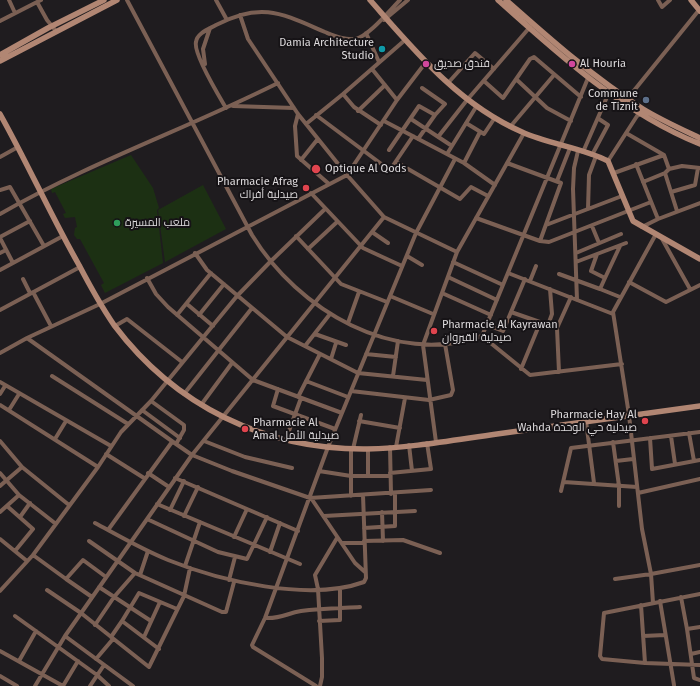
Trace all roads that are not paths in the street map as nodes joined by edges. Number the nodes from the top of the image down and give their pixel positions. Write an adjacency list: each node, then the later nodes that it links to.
1 (9, 0): 16 (street)
2 (104, 0): 23 (street)
3 (117, 0): 23 (street)
4 (127, 0): 64 (street)
5 (216, 0): 19 (street)
6 (370, 0): 18 (street)
7 (400, 0): 18 (street)
8 (408, 0): 18 (street)
9 (498, 0): 14 (street)
10 (658, 0): 11 (street)
11 (670, 0)
12 (691, 0): 15 (street)
13 (39, 1): 16 (street); 23 (street)
14 (506, 2): 21 (street)
15 (699, 10): 46 (street)
16 (15, 13): 20 (street)
17 (240, 15): 19 (street); 24 (street); 38 (street)
18 (385, 17): 24 (street); 25 (street)
19 (226, 20): 22 (street)
20 (0, 21)
21 (531, 26): 31 (street); 33 (street)
22 (210, 28): 27 (street); 27 (street)
23 (52, 29): 26 (street); 28 (street)
24 (366, 33): 29 (street)
25 (405, 40): 29 (street); 30 (street)
26 (0, 55)
27 (201, 55): 51 (street)
28 (0, 61)
29 (379, 62): 32 (street)
30 (426, 62): 39 (street); 47 (street)
31 (580, 67): 35 (street); 42 (street)
32 (372, 69): 40 (street); 43 (street)
33 (494, 69): 37 (street); 39 (street)
34 (554, 75): 36 (street); 44 (street); 45 (street)
35 (588, 78): 42 (street); 45 (street)
36 (516, 79): 37 (street); 44 (street)
37 (484, 81): 48 (street)
38 (278, 83): 49 (street); 52 (street)
39 (448, 83): 48 (street)
40 (385, 86): 47 (street); 53 (street)
41 (422, 88): 58 (street)
42 (610, 89): 46 (street); 54 (street); 60 (street)
43 (343, 94): 53 (street); 57 (street)
44 (535, 97): 63 (street); 68 (street)
45 (581, 97): 63 (street)
46 (628, 98): 54 (street)
47 (397, 100): 62 (street)
48 (467, 100): 50 (street); 75 (street)
49 (233, 106): 51 (street); 52 (street)
50 (476, 107): 59 (street); 65 (street)
51 (226, 108): 64 (street)
52 (294, 108): 56 (street)
53 (358, 111): 67 (street)
54 (640, 112): 73 (street); 76 (street); 79 (street)
55 (0, 114): 82 (street)
56 (298, 114): 66 (street); 92 (street)
57 (316, 115): 66 (street); 85 (street)
58 (435, 115): 61 (street); 69 (street)
59 (494, 118): 68 (street); 71 (street)
60 (599, 118): 86 (street); 88 (street)
61 (411, 119): 69 (street); 70 (street)
62 (384, 121): 67 (street); 70 (street)
63 (571, 121): 81 (street)
64 (191, 123): 110 (street); 130 (street)
65 (466, 123): 71 (street); 80 (street)
66 (306, 124): 78 (street)
67 (381, 125): 85 (street)
68 (510, 127): 72 (street)
69 (425, 128): 75 (street); 77 (street)
70 (403, 131): 74 (street); 84 (street)
71 (480, 132): 95 (street)
72 (524, 133): 81 (street); 96 (street)
73 (626, 133): 89 (street); 93 (street)
74 (413, 136): 77 (street); 94 (street)
75 (438, 137): 80 (street)
76 (700, 138)
77 (418, 139): 87 (street)
78 (317, 140): 92 (street); 102 (street)
79 (700, 144)
80 (452, 146): 87 (street)
81 (560, 146): 83 (street); 103 (street)
82 (18, 148): 90 (street); 110 (street)
83 (570, 148): 86 (street); 104 (street)
84 (389, 150)
85 (363, 151): 94 (street); 102 (street)
86 (581, 151): 88 (street); 123 (street)
87 (447, 154): 91 (street)
88 (594, 155): 93 (street); 119 (street)
89 (664, 155): 97 (street); 99 (street)
90 (0, 157)
91 (455, 159): 95 (street); 108 (street)
92 (301, 160): 106 (street)
93 (608, 160): 100 (street)
94 (396, 162): 108 (street)
95 (464, 163): 107 (street)
96 (507, 163): 103 (street); 107 (street)
97 (636, 164): 100 (street); 105 (street)
98 (699, 168): 99 (street); 112 (street)
99 (669, 169): 101 (street)
100 (614, 173): 114 (street)
101 (665, 173): 105 (street); 112 (street)
102 (347, 175): 106 (street); 124 (street)
103 (548, 177): 104 (street); 140 (street)
104 (557, 181): 129 (street)
105 (643, 182): 116 (street)
106 (329, 184): 111 (street)
107 (495, 185): 113 (street)
108 (440, 188): 113 (street); 134 (street)
109 (0, 190): 115 (street)
110 (41, 191): 115 (street); 138 (street)
111 (311, 192): 118 (street); 130 (street)
112 (671, 192): 120 (street)
113 (488, 196): 125 (street)
114 (622, 196): 119 (street); 121 (street)
115 (20, 202): 122 (street); 127 (street)
116 (651, 202): 121 (street); 126 (street)
117 (700, 203): 120 (street)
118 (325, 209): 128 (street); 139 (street)
119 (588, 209): 123 (street)
120 (677, 211): 126 (street)
121 (629, 212): 131 (street); 132 (street)
122 (0, 214)
123 (574, 214): 129 (street); 135 (street)
124 (384, 216): 133 (street); 134 (street)
125 (476, 218): 140 (street); 152 (street)
126 (658, 219): 132 (street)
127 (30, 221): 142 (street); 147 (street)
128 (337, 222): 148 (street); 150 (street)
129 (546, 225): 143 (street)
130 (247, 226): 154 (street); 159 (street)
131 (592, 226): 135 (street); 145 (street)
132 (642, 228): 137 (street)
133 (372, 232): 144 (street); 148 (street)
134 (416, 233): 152 (street); 157 (street)
135 (575, 233): 143 (street); 155 (street)
136 (621, 234): 145 (street)
137 (656, 234): 141 (street); 178 (street)
138 (63, 236): 147 (street); 166 (street)
139 (296, 236): 150 (street); 159 (street)
140 (523, 236): 143 (street); 169 (street)
141 (661, 237): 158 (street); 183 (street)
142 (0, 238): 151 (street)
143 (540, 241)
144 (388, 243)
145 (599, 243): 155 (street)
146 (626, 243): 149 (street)
147 (44, 246): 162 (street)
148 (360, 246): 164 (street); 173 (street)
149 (620, 246): 156 (street); 174 (street)
150 (308, 249): 173 (street)
151 (6, 250): 153 (street); 162 (street)
152 (457, 252): 160 (street)
153 (0, 253)
154 (195, 253): 168 (street); 172 (street)
155 (576, 253): 161 (street)
156 (597, 254): 161 (street); 174 (street)
157 (406, 256): 163 (street); 164 (street)
158 (700, 259)
159 (270, 262): 188 (street); 197 (street)
160 (453, 262): 171 (street); 181 (street)
161 (576, 262): 177 (street)
162 (13, 263): 167 (street)
163 (422, 264)
164 (402, 266): 189 (street)
165 (536, 266): 176 (street)
166 (80, 267): 186 (street); 195 (street)
167 (0, 270)
168 (211, 273): 179 (street); 196 (street)
169 (508, 273): 176 (street); 181 (street)
170 (559, 274): 177 (street)
171 (448, 277): 187 (street); 192 (street)
172 (147, 278): 195 (street); 204 (street)
173 (334, 278): 185 (street); 197 (street)
174 (606, 278): 184 (street)
175 (23, 279): 186 (street)
176 (527, 280): 182 (street); 200 (street)
177 (577, 281): 184 (street); 193 (street)
178 (629, 282): 183 (street); 190 (street)
179 (224, 284): 188 (street); 205 (street)
180 (700, 284): 183 (street)
181 (503, 285): 192 (street)
182 (550, 289): 191 (street); 210 (street)
183 (690, 289)
184 (600, 290): 190 (street)
185 (359, 292): 194 (street); 208 (street)
186 (32, 293): 199 (street); 211 (street)
187 (442, 293): 202 (street); 206 (street)
188 (237, 296): 198 (street); 213 (street)
189 (390, 296): 194 (street); 202 (street)
190 (620, 297): 203 (street)
191 (571, 298): 193 (street); 214 (street)
192 (497, 300): 206 (street)
193 (577, 300): 203 (street)
194 (387, 302): 216 (street)
195 (100, 304): 211 (street); 212 (street)
196 (186, 304): 204 (street); 205 (street)
197 (314, 304): 201 (street); 218 (street)
198 (252, 308): 218 (street); 227 (street)
199 (0, 310)
200 (511, 312): 207 (street); 209 (street)
201 (330, 314): 208 (street); 215 (street)
202 (433, 314): 226 (street)
203 (613, 314): 235 (street)
204 (176, 315): 220 (street)
205 (199, 315): 213 (street)
206 (491, 315): 209 (street)
207 (540, 322): 210 (street); 236 (street)
208 (348, 323): 216 (street)
209 (487, 325): 217 (street)
210 (548, 325): 214 (street)
211 (51, 326): 219 (street)
212 (115, 326): 233 (street); 245 (street)
213 (213, 326): 220 (street)
214 (556, 328): 238 (street)
215 (314, 334): 222 (street); 225 (street)
216 (374, 334): 221 (street); 230 (street)
217 (482, 336): 223 (street); 236 (street)
218 (287, 337): 225 (street); 241 (street)
219 (27, 338): 228 (street); 264 (street)
220 (202, 338): 227 (street); 233 (street)
221 (398, 341): 226 (street); 231 (street)
222 (336, 343): 224 (street); 232 (street)
223 (445, 344): 226 (street); 255 (street)
224 (346, 345)
225 (305, 346): 229 (street)
226 (423, 346): 242 (street)
227 (218, 351): 234 (street); 251 (street)
228 (0, 353)
229 (320, 354): 232 (street); 243 (street)
230 (366, 354): 231 (street); 237 (street)
231 (396, 357): 240 (street)
232 (331, 359): 237 (street)
233 (182, 362): 245 (street)
234 (232, 363): 241 (street); 258 (street)
235 (622, 364): 238 (street); 266 (street)
236 (521, 368): 238 (street)
237 (358, 372): 240 (street); 248 (street)
238 (559, 372)
239 (52, 376): 271 (street)
240 (393, 376): 242 (street)
241 (253, 380): 247 (street); 267 (street)
242 (427, 380): 255 (street)
243 (306, 381): 252 (street); 253 (street)
244 (0, 382): 246 (street)
245 (167, 382): 251 (street); 256 (street)
246 (5, 386): 249 (street); 250 (street)
247 (278, 389): 252 (street); 263 (street)
248 (351, 391): 253 (street); 254 (street)
249 (0, 394)
250 (18, 394): 260 (street); 268 (street)
251 (184, 394): 258 (street)
252 (300, 397): 262 (street); 263 (street)
253 (348, 397): 262 (street)
254 (405, 398): 255 (street); 272 (street)
255 (429, 400): 285 (street)
256 (151, 401): 261 (street); 277 (street)
257 (0, 405): 260 (street)
258 (201, 405): 267 (street)
259 (700, 406): 266 (street)
260 (9, 410): 279 (street)
261 (142, 410): 264 (street); 277 (street)
262 (342, 413): 273 (street)
263 (295, 414): 273 (street); 280 (street)
264 (136, 415): 271 (street); 284 (street)
265 (361, 415): 269 (street)
266 (629, 415): 270 (street); 283 (street)
267 (223, 417): 280 (street); 282 (street)
268 (66, 421): 279 (street); 290 (street)
269 (359, 421): 272 (street); 294 (street)
270 (586, 421): 285 (street); 291 (street)
271 (128, 424): 290 (street)
272 (400, 428): 293 (street)
273 (335, 429): 292 (street)
274 (700, 432): 275 (street)
275 (689, 433): 276 (street); 301 (street)
276 (671, 436): 278 (street); 302 (street)
277 (180, 438): 287 (street)
278 (650, 438): 283 (street); 302 (street)
279 (55, 439): 304 (street)
280 (286, 439): 292 (street)
281 (0, 441): 303 (street)
282 (204, 441): 297 (street); 305 (street)
283 (631, 441): 286 (street); 298 (street)
284 (172, 442): 287 (street); 309 (street)
285 (436, 442): 288 (street)
286 (613, 442): 291 (street); 300 (street)
287 (176, 444): 297 (street)
288 (427, 444): 289 (street); 307 (street)
289 (409, 445): 293 (street); 307 (street)
290 (111, 446): 296 (street)
291 (589, 446): 318 (street); 319 (street)
292 (328, 447): 294 (street); 306 (street)
293 (393, 447): 295 (street); 310 (street)
294 (352, 449): 295 (street); 311 (street)
295 (368, 449): 312 (street)
296 (106, 454): 304 (street); 313 (street)
297 (192, 455): 314 (street); 332 (street)
298 (633, 459): 300 (street); 324 (street)
299 (700, 460): 301 (street)
300 (616, 461): 321 (street)
301 (694, 461): 302 (street)
302 (675, 464)
303 (22, 467): 316 (street); 335 (street)
304 (98, 467): 335 (street)
305 (292, 468)
306 (319, 471): 311 (street); 332 (street)
307 (412, 471): 310 (street)
308 (0, 473): 316 (street)
309 (148, 473): 313 (street); 322 (street)
310 (390, 475): 312 (street); 329 (street)
311 (351, 476): 312 (street); 331 (street)
312 (368, 476)
313 (144, 478): 356 (street)
314 (175, 478): 317 (street); 322 (street)
315 (700, 479): 327 (street)
316 (7, 480): 320 (street); 328 (street)
317 (184, 481): 323 (street); 339 (street)
318 (564, 482): 319 (street); 326 (street)
319 (594, 484): 321 (street)
320 (0, 486)
321 (619, 486): 324 (street); 337 (street)
322 (169, 487): 334 (street)
323 (198, 487): 338 (street); 345 (street)
324 (637, 487): 327 (street)
325 (431, 490): 329 (street)
326 (561, 490)
327 (638, 493): 383 (street)
328 (19, 494): 333 (street); 336 (street)
329 (393, 494): 330 (street); 343 (street)
330 (363, 495): 331 (street); 344 (street)
331 (351, 496): 332 (street)
332 (310, 498): 346 (street); 357 (street)
333 (30, 503): 347 (street); 353 (street)
334 (157, 504): 339 (street); 349 (street)
335 (69, 505): 353 (street)
336 (7, 506): 341 (street); 347 (street)
337 (619, 506)
338 (248, 509): 348 (street); 358 (street)
339 (170, 510): 345 (street)
340 (415, 511): 343 (street)
341 (0, 512)
342 (382, 512): 343 (street); 344 (street); 354 (street)
343 (396, 512): 354 (street)
344 (363, 514): 346 (street); 355 (street)
345 (184, 516): 350 (street)
346 (324, 516): 359 (street)
347 (20, 517): 368 (street)
348 (267, 517): 352 (street); 367 (street)
349 (147, 519): 361 (street); 364 (street)
350 (200, 522): 358 (street); 361 (street)
351 (95, 523): 356 (street)
352 (280, 523): 357 (street); 370 (street)
353 (56, 524): 372 (street)
354 (382, 527): 355 (street); 363 (street)
355 (364, 528): 365 (street)
356 (108, 530): 364 (street)
357 (298, 531): 374 (street)
358 (234, 537): 367 (street)
359 (337, 538): 366 (street); 393 (street)
360 (0, 539): 368 (street)
361 (193, 539): 373 (street); 379 (street)
362 (89, 541): 376 (street)
363 (383, 541): 365 (street); 371 (street)
364 (130, 542): 369 (street); 376 (street)
365 (364, 542): 366 (street); 381 (street)
366 (342, 543): 381 (street)
367 (253, 545): 370 (street); 373 (street)
368 (15, 551): 375 (street)
369 (148, 551): 379 (street); 384 (street)
370 (270, 552): 374 (street)
371 (440, 552)
372 (33, 555): 375 (street); 386 (street)
373 (235, 557): 388 (street)
374 (287, 559): 377 (street); 391 (street)
375 (27, 561): 395 (street)
376 (118, 562): 382 (street); 385 (street)
377 (300, 564)
378 (700, 565): 383 (street)
379 (185, 566): 380 (street)
380 (190, 568): 388 (street); 397 (street)
381 (365, 572): 392 (street)
382 (135, 573): 384 (street); 399 (street)
383 (651, 574): 387 (street); 403 (street)
384 (140, 575): 397 (street)
385 (106, 577): 386 (street); 390 (street)
386 (66, 579): 398 (street)
387 (615, 579)
388 (229, 580): 389 (street)
389 (234, 582): 391 (street); 397 (street)
390 (99, 587): 398 (street); 399 (street)
391 (276, 588): 393 (street); 412 (street)
392 (340, 588): 393 (street); 407 (street)
393 (318, 589): 409 (street)
394 (47, 590): 410 (street)
395 (0, 591)
396 (700, 594): 400 (street)
397 (184, 596): 408 (street)
398 (92, 597): 410 (street)
399 (114, 597): 406 (street); 416 (street)
400 (681, 597): 401 (street); 418 (street)
401 (660, 601): 403 (street); 420 (street)
402 (160, 602): 406 (street); 408 (street); 414 (street)
403 (653, 603): 404 (street)
404 (642, 605): 422 (street); 433 (street)
405 (360, 607): 407 (street)
406 (130, 608): 413 (street); 414 (street)
407 (340, 608): 409 (street); 415 (street)
408 (177, 609): 426 (street)
409 (318, 609): 412 (street); 415 (street)
410 (81, 613): 416 (street); 421 (street)
411 (16, 616): 419 (street)
412 (265, 618): 448 (street)
413 (122, 621): 423 (street); 424 (street)
414 (151, 621): 423 (street)
415 (319, 621): 449 (street)
416 (95, 625): 424 (street)
417 (700, 626): 418 (street)
418 (687, 629): 429 (street)
419 (36, 630): 425 (street); 432 (street)
420 (665, 635): 422 (street); 435 (street)
421 (65, 636): 425 (street); 430 (street)
422 (643, 636): 433 (street)
423 (144, 637): 426 (street)
424 (112, 638): 426 (street); 430 (street)
425 (58, 646): 431 (street); 438 (street)
426 (159, 649)
427 (0, 651): 432 (street)
428 (700, 652): 429 (street)
429 (691, 654): 436 (street)
430 (96, 659): 434 (street)
431 (78, 661): 438 (street); 439 (street)
432 (19, 662): 438 (street)
433 (644, 663): 435 (street)
434 (104, 665): 439 (street); 447 (street)
435 (670, 665): 436 (street); 442 (street)
436 (693, 665): 437 (street); 441 (street)
437 (700, 665)
438 (42, 674): 444 (street)
439 (97, 675): 445 (street); 446 (street)
440 (0, 676): 443 (street)
441 (700, 680)
442 (674, 685)
443 (17, 686)
444 (35, 686)
445 (90, 686)
446 (109, 686)
447 (133, 686)
448 (316, 686)
449 (320, 686)

